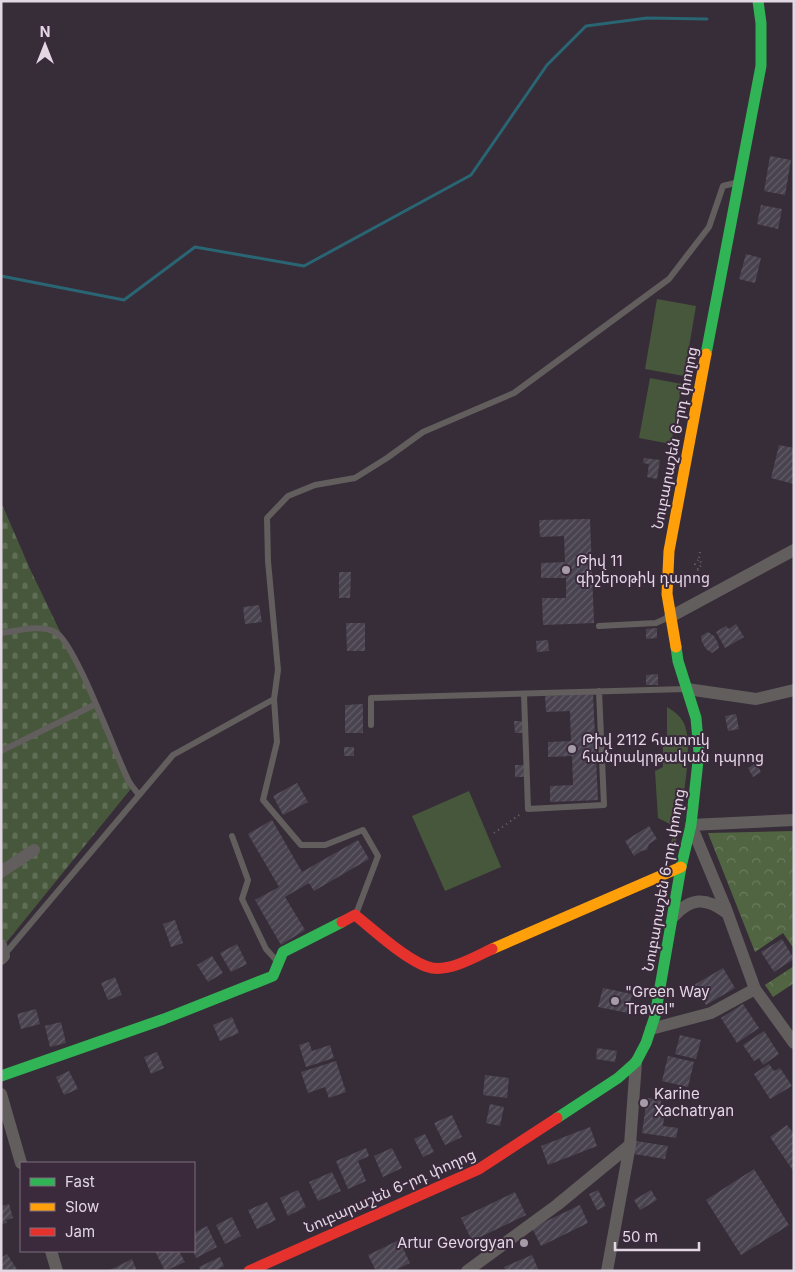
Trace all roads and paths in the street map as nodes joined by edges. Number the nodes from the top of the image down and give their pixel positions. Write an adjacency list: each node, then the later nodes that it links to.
1 (758, 1): 2 (main road, Նուբարաշեն 6-րդ փողոց)
2 (739, 183): 8 (main road, Նուբարաշեն 6-րդ փողոց); 15 (lane)
3 (794, 550): 8 (street)
4 (700, 552): 5 (path)
5 (699, 559): 6 (path); 6 (path)
6 (698, 569): 7 (path)
7 (704, 581)
8 (670, 616): 9 (lane); 11 (main road, Նուբարաշեն 6-րդ փողոց)
9 (599, 626)
10 (1, 633): 16 (lane)
11 (687, 689): 12 (street); 13 (lane); 22 (main road, Նուբարաշեն 6-րդ փողոց)
12 (794, 690)
13 (599, 691): 14 (lane); 20 (lane)
14 (524, 694): 17 (lane); 20 (lane)
15 (274, 699): 19 (lane); 29 (lane)
16 (96, 704): 18 (lane); 19 (lane)
17 (371, 725)
18 (1, 751)
19 (139, 795): 31 (lane)
20 (528, 809): 23 (path)
21 (794, 820): 22 (street)
22 (692, 826): 26 (main road, Նուբարաշեն 6-րդ փողոց); 28 (street)
23 (494, 833)
24 (232, 836): 32 (lane)
25 (34, 850): 27 (street)
26 (681, 867): 29 (main road); 30 (main road, Նուբարաշեն 6-րդ փողոց)
27 (1, 872)
28 (727, 913): 30 (street); 33 (street)
29 (355, 915): 32 (main road)
30 (673, 917): 34 (main road, Նուբարաշեն 6-րդ փողոց)
31 (2, 953)
32 (278, 963): 37 (main road)
33 (755, 989): 34 (street); 35 (street)
34 (651, 1029): 36 (main road, Նուբարաշեն 6-րդ փողոց)
35 (794, 1043)
36 (636, 1062): 40 (street); 45 (main road, Նուբարաշեն 6-րդ փողոց)
37 (1, 1076)
38 (1, 1094): 39 (street)
39 (7, 1139): 41 (street)
40 (630, 1145): 43 (street); 46 (street)
41 (21, 1162)
42 (51, 1252): 44 (street)
43 (473, 1269)
44 (57, 1271)
45 (249, 1271)
46 (607, 1271)

